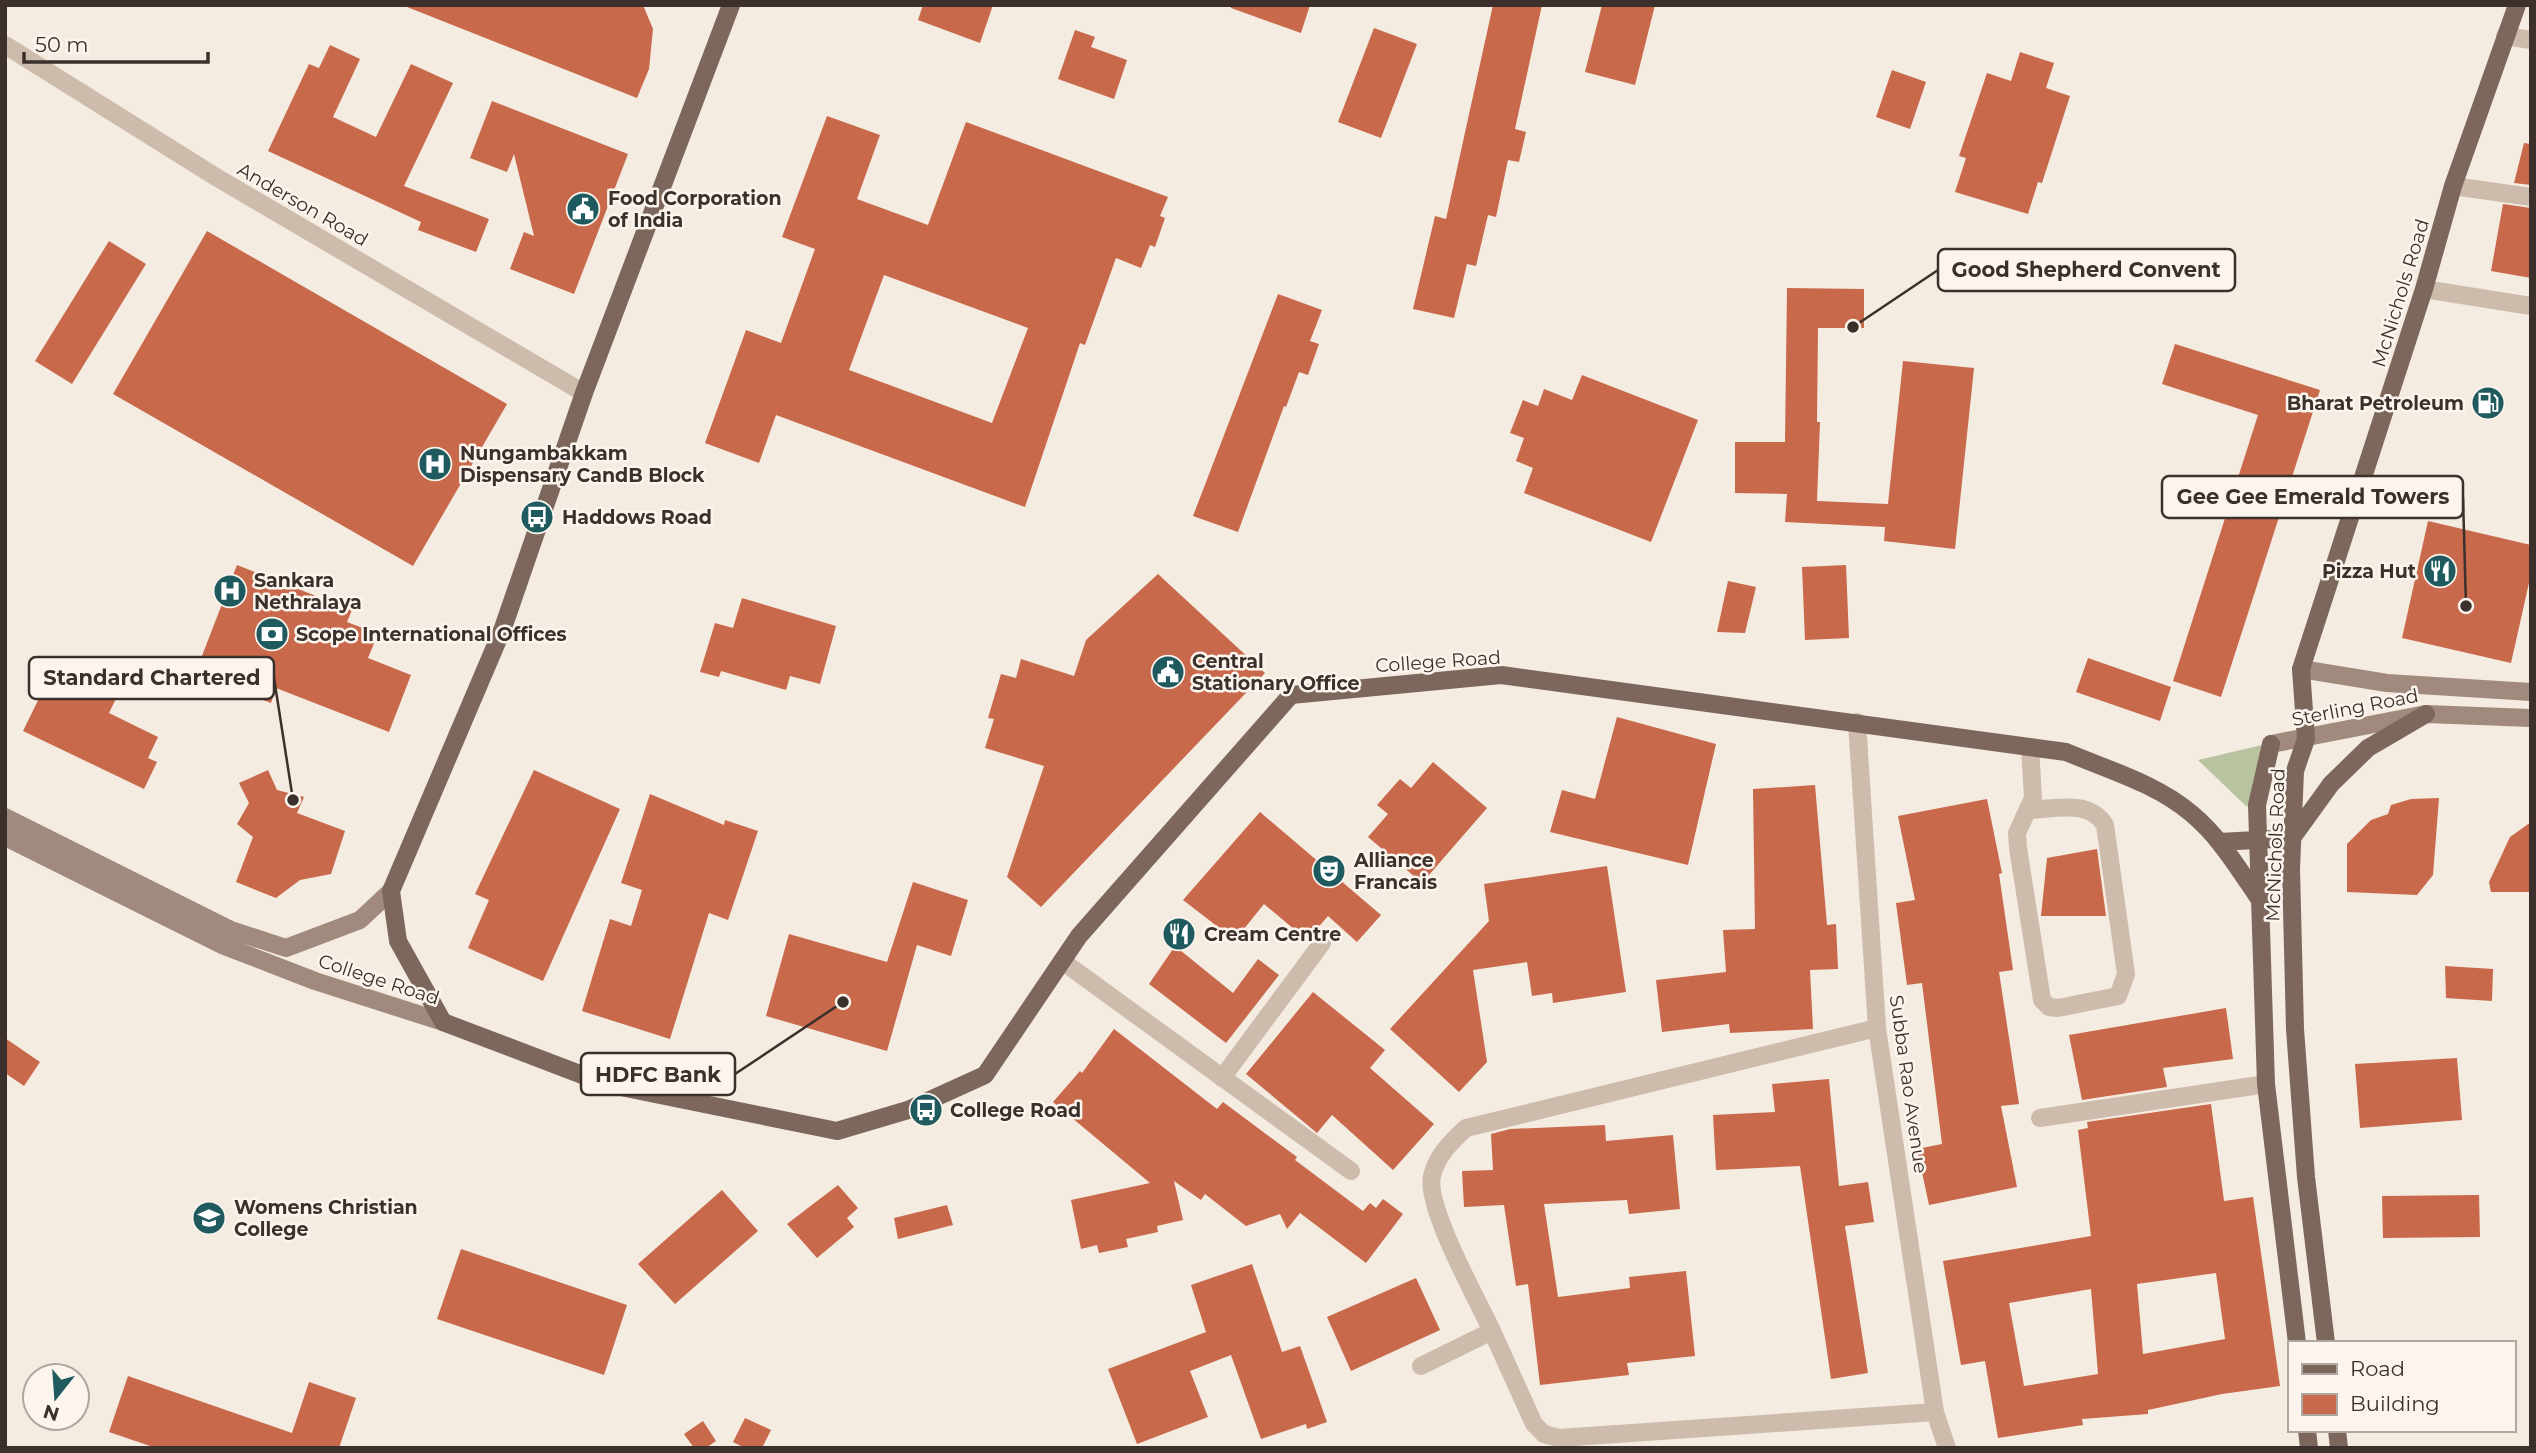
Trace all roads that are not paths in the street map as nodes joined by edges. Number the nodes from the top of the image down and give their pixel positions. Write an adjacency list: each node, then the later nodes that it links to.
1 (731, 5): 10 (main road)
2 (2517, 5): 3 (main road, McNichols Road)
3 (2505, 36): 4 (street); 6 (main road, McNichols Road)
4 (2531, 40)
5 (5, 45): 10 (street, Anderson Road)
6 (2453, 186): 7 (street); 8 (main road, McNichols Road)
7 (2531, 197)
8 (2424, 289): 9 (street); 11 (main road, McNichols Road)
9 (2531, 306)
10 (584, 393): 25 (main road)
11 (2301, 669): 12 (main road, Sterling Road); 16 (main road, McNichols Road)
12 (2531, 692)
13 (2426, 714): 14 (main road, Sterling Road); 16 (main road, Sterling Road); 22 (main road)
14 (2531, 718)
15 (1857, 722): 18 (main road, College Road); 28 (main road, College Road); 30 (street, Subba Rao Avenue)
16 (2306, 739): 17 (main road, Sterling Road); 22 (main road, McNichols Road)
17 (2271, 744): 23 (main road, McNichols Road)
18 (2031, 747): 19 (street); 24 (main road, College Road)
19 (2029, 810): 19 (street)
20 (5, 817): 25 (main road, College Road)
21 (5, 837): 29 (main road, College Road)
22 (2292, 838): 23 (main road); 37 (main road, McNichols Road)
23 (2259, 840): 24 (main road); 26 (main road, McNichols Road)
24 (2219, 842): 26 (main road)
25 (391, 891): 29 (main road)
26 (2262, 903): 32 (main road, McNichols Road)
27 (1322, 943): 31 (street)
28 (1062, 961): 29 (main road, College Road); 31 (street)
29 (443, 1022)
30 (1877, 1028): 35 (street); 39 (street, Subba Rao Avenue)
31 (1222, 1078): 34 (street)
32 (2266, 1084): 33 (street); 36 (main road, McNichols Road)
33 (2040, 1118)
34 (1351, 1171)
35 (1492, 1331): 38 (street); 39 (street)
36 (2297, 1341)
37 (2326, 1341)
38 (1421, 1366)
39 (1935, 1412): 40 (street, Subba Rao Avenue)
40 (1947, 1448)

